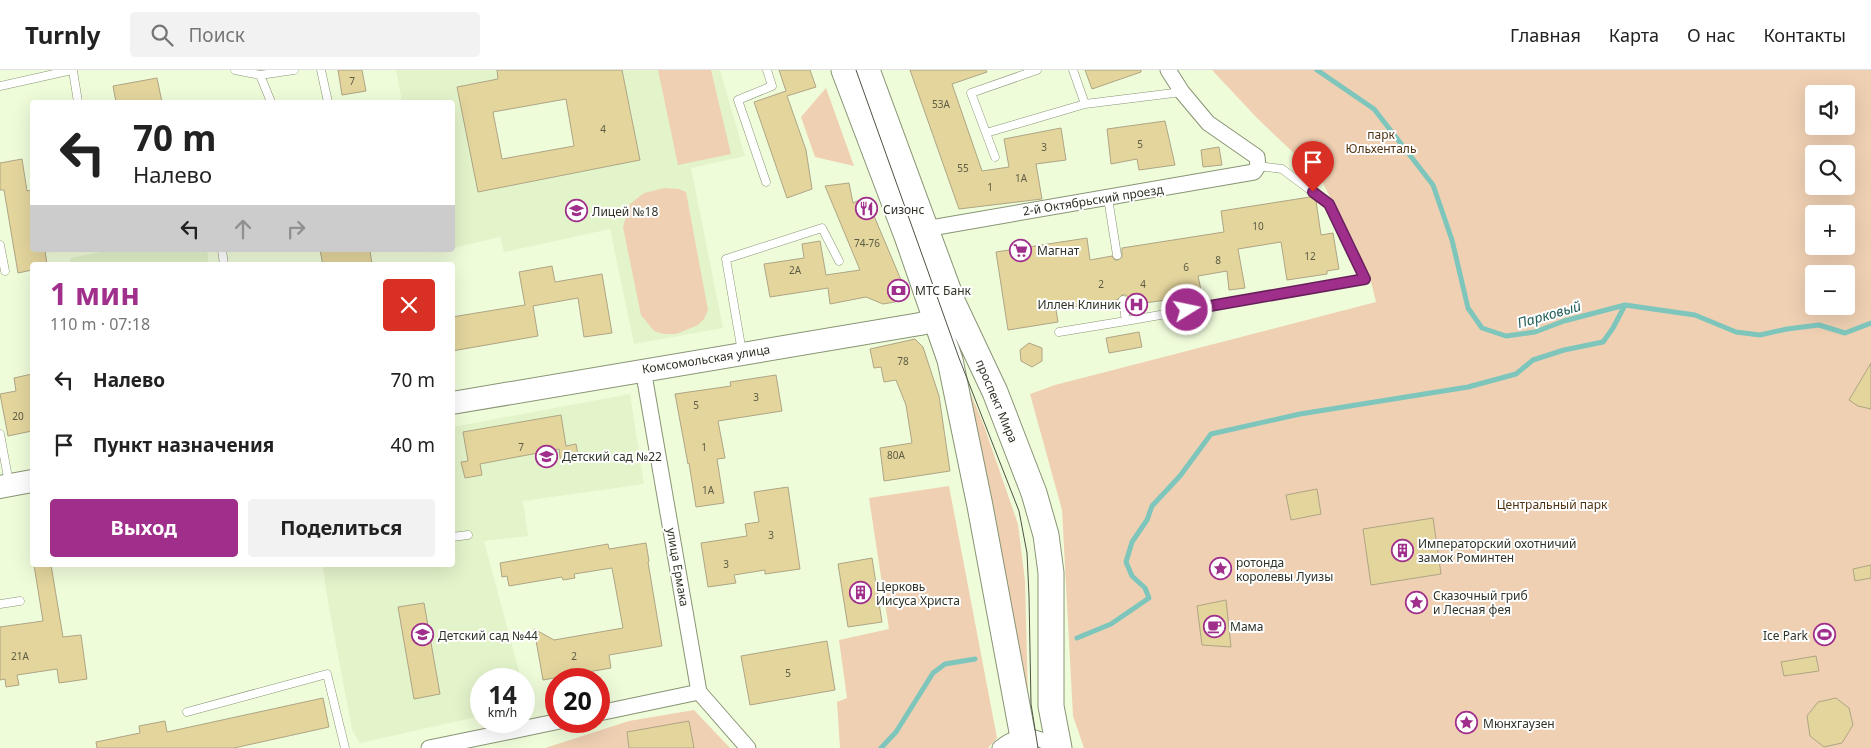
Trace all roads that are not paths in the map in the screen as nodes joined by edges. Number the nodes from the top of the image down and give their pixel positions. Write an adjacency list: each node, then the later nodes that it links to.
1 (235, 70): 11 (lane)
2 (294, 70): 11 (lane)
3 (321, 70): 16 (lane)
4 (767, 70): 21 (lane)
5 (844, 70): 29 (main road, проспект Мира)
6 (867, 70): 23 (main road, проспект Мира)
7 (1037, 70): 18 (lane)
8 (1073, 70): 17 (lane)
9 (1168, 70): 13 (street)
10 (72, 71): 12 (lane); 14 (lane)
11 (260, 75): 15 (lane)
12 (0, 86)
13 (1182, 92): 17 (lane); 20 (street)
14 (78, 100)
15 (270, 100)
16 (328, 100)
17 (1085, 104): 18 (lane)
18 (986, 133): 19 (lane)
19 (995, 157)
20 (1258, 166): 22 (street, 2-й Октябрьский проезд); 30 (lane)
21 (766, 182)
22 (1108, 198): 23 (street, 2-й Октябрьский проезд); 25 (lane)
23 (925, 229): 29 (main road, проспект Мира)
24 (0, 246): 27 (lane)
25 (1116, 256)
26 (839, 261): 32 (lane)
27 (5, 271)
28 (1123, 300): 30 (lane)
29 (947, 317): 32 (main road, Комсомольская улица); 46 (main road, проспект Мира); 51 (main road, проспект Мира)
30 (1126, 321): 31 (lane)
31 (1059, 332)
32 (742, 354): 33 (main road, Комсомольская улица)
33 (644, 370): 34 (main road, Комсомольская улица); 42 (street, улица Ермака)
34 (455, 402)
35 (0, 434): 37 (lane)
36 (30, 481): 37 (main road)
37 (5, 486)
38 (468, 535): 39 (lane)
39 (455, 537)
40 (20, 600): 41 (lane)
41 (0, 604)
42 (699, 692): 43 (street); 49 (street)
43 (610, 711)
44 (187, 712): 47 (lane)
45 (545, 724): 48 (street)
46 (1024, 742): 50 (street); 51 (street)
47 (345, 748)
48 (429, 748)
49 (748, 748)
50 (1000, 748)
51 (1059, 748)

